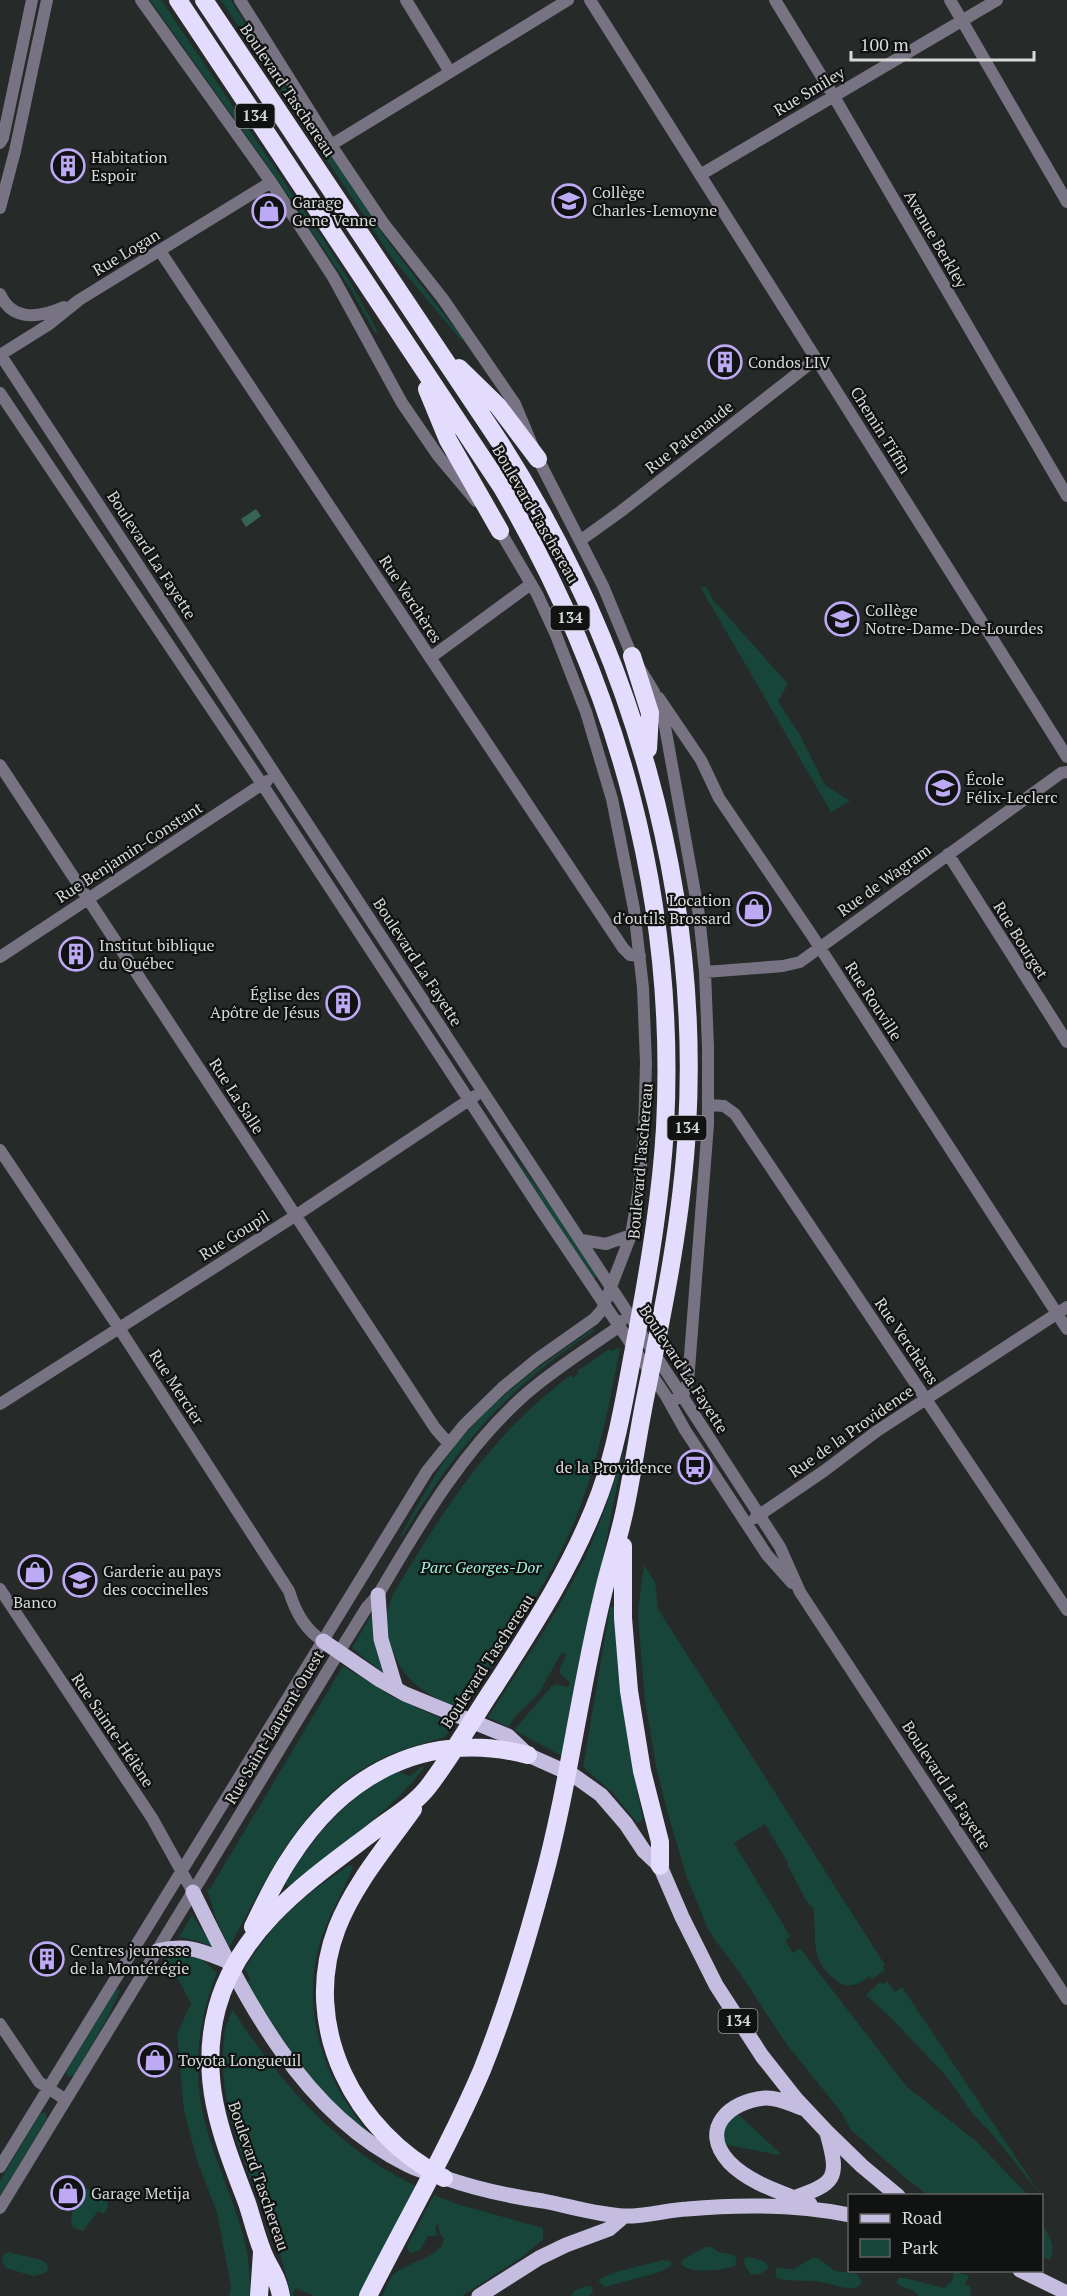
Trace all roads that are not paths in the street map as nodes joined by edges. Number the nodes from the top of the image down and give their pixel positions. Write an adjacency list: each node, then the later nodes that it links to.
1 (32, 0): 16 (street)
2 (47, 0): 21 (street)
3 (141, 0): 19 (street, Boulevard Taschereau)
4 (177, 0): 26 (highway, Boulevard Taschereau / 134)
5 (204, 0): 25 (highway, Boulevard Taschereau / 134)
6 (240, 0): 17 (street, Boulevard Taschereau)
7 (406, 0): 14 (street)
8 (568, 0): 14 (street)
9 (590, 0): 18 (street, Chemin Tiffin)
10 (775, 0): 15 (street, Avenue Berkley)
11 (950, 0): 13 (street)
12 (997, 0): 13 (street, Rue Smiley)
13 (962, 20): 15 (street, Rue Smiley); 20 (street)
14 (450, 72): 17 (street)
15 (833, 95): 18 (street, Rue Smiley); 31 (street, Avenue Berkley)
16 (0, 143)
17 (331, 145): 30 (street, Boulevard Taschereau)
18 (700, 175): 28 (street, Chemin Tiffin)
19 (271, 182): 22 (street, Rue Logan); 32 (street, Boulevard Taschereau)
20 (1067, 202)
21 (0, 208)
22 (160, 251): 24 (street, Rue Logan); 36 (street, Rue Verchères)
23 (0, 294): 24 (street)
24 (79, 300): 27 (street, Rue Logan)
25 (434, 344): 30 (highway); 39 (highway, Boulevard Taschereau / 134)
26 (410, 349): 32 (highway); 60 (highway, Boulevard Taschereau / 134)
27 (0, 355): 42 (street, Boulevard La Fayette)
28 (816, 359): 33 (street, Rue Patenaude); 38 (street, Chemin Tiffin)
29 (0, 393): 43 (street, Boulevard La Fayette)
30 (538, 459): 33 (street, Boulevard Taschereau)
31 (1067, 496)
32 (500, 531): 34 (street, Boulevard Taschereau)
33 (581, 540): 35 (street, Boulevard Taschereau)
34 (531, 584): 36 (street); 47 (street, Boulevard Taschereau)
35 (632, 657): 37 (street, Boulevard Taschereau); 39 (highway)
36 (430, 658): 47 (street, Rue Verchères)
37 (654, 692): 46 (street, Rue Rouville); 49 (street, Boulevard Taschereau)
38 (1067, 757)
39 (647, 763): 70 (highway, Boulevard Taschereau / 134)
40 (0, 765): 45 (street, Rue La Salle)
41 (1067, 772): 44 (street, Rue de Wagram)
42 (277, 775): 43 (street, Rue Benjamin-Constant); 51 (street, Boulevard La Fayette)
43 (262, 784): 45 (street, Rue Benjamin-Constant); 52 (street, Boulevard La Fayette)
44 (948, 854): 46 (street, Rue de Wagram); 50 (street, Rue Bourget)
45 (88, 899): 48 (street, Rue Benjamin-Constant); 55 (street, Rue La Salle)
46 (820, 948): 49 (street, Rue de Wagram); 61 (street, Rue Rouville)
47 (640, 956): 56 (street, Boulevard Taschereau)
48 (0, 957)
49 (705, 972): 53 (street, Boulevard Taschereau)
50 (1067, 1042)
51 (483, 1091): 52 (street, Rue Goupil); 57 (street, Boulevard La Fayette)
52 (469, 1100): 55 (street, Rue Goupil); 59 (street, Boulevard La Fayette)
53 (709, 1105): 65 (street, Boulevard Taschereau); 66 (street, Rue Verchères)
54 (0, 1150): 63 (street, Rue Mercier)
55 (295, 1216): 63 (street, Rue Goupil); 69 (street, Rue La Salle)
56 (631, 1235): 57 (street); 58 (street, Boulevard Taschereau)
57 (581, 1240): 58 (street, Boulevard La Fayette)
58 (611, 1287): 59 (street, Rue Saint-Laurent Ouest); 60 (street, Boulevard La Fayette)
59 (604, 1305): 62 (street, Boulevard La Fayette); 69 (street, Rue Saint-Laurent Ouest)
60 (633, 1310): 62 (street); 65 (street, Boulevard La Fayette); 81 (highway, Boulevard Taschereau / 134)
61 (1062, 1310): 64 (street, Rue Rouville); 66 (street, Rue de la Providence)
62 (620, 1326): 67 (street, Boulevard La Fayette); 74 (street, Rue Saint-Laurent Ouest)
63 (119, 1328): 68 (street, Rue Goupil); 77 (street, Rue Mercier)
64 (1067, 1329)
65 (682, 1395): 67 (street); 71 (street, Boulevard La Fayette)
66 (925, 1398): 71 (street, Rue de la Providence); 76 (street, Rue Verchères)
67 (670, 1403): 72 (street, Boulevard La Fayette)
68 (0, 1404)
69 (448, 1443): 77 (street, Rue Saint-Laurent Ouest)
70 (626, 1508): 82 (highway); 108 (highway, Boulevard Taschereau)
71 (759, 1515): 72 (street, Rue de la Providence); 73 (street, Boulevard La Fayette)
72 (746, 1523): 73 (street, Boulevard La Fayette)
73 (800, 1592): 87 (street, Boulevard La Fayette)
74 (378, 1595): 78 (street, Rue Saint-Laurent Ouest); 79 (main road)
75 (2, 1596): 83 (street, Rue Sainte-Hélène)
76 (1067, 1610)
77 (323, 1641): 78 (main road); 83 (street, Rue Saint-Laurent Ouest)
78 (339, 1652): 79 (main road); 84 (street, Rue Saint-Laurent Ouest)
79 (396, 1689): 80 (main road)
80 (528, 1755): 82 (main road); 86 (highway)
81 (424, 1792): 86 (highway, Boulevard Taschereau); 94 (highway)
82 (660, 1866): 91 (main road, 134)
83 (182, 1870): 84 (street, Rue Sainte-Hélène); 89 (street, Rue Saint-Laurent Ouest)
84 (193, 1892): 85 (street, Rue Saint-Laurent Ouest); 86 (main road)
85 (157, 1951): 86 (main road); 90 (street, Rue Saint-Laurent Ouest)
86 (233, 1958): 94 (main road); 103 (highway, Boulevard Taschereau)
87 (1066, 1997)
88 (0, 2024): 89 (street)
89 (48, 2089): 90 (street); 93 (street, Rue Saint-Laurent Ouest)
90 (66, 2100): 99 (street, Rue Saint-Laurent Ouest)
91 (805, 2109): 92 (main road, 134); 97 (main road)
92 (827, 2132): 96 (main road, 134); 97 (main road)
93 (0, 2167)
94 (421, 2168): 95 (highway)
95 (444, 2178): 102 (main road)
96 (896, 2194)
97 (795, 2198): 98 (main road); 100 (main road)
98 (774, 2206): 100 (main road); 102 (main road)
99 (0, 2208)
100 (824, 2211): 101 (main road)
101 (848, 2215)
102 (624, 2216): 109 (main road)
103 (262, 2252): 106 (highway); 107 (highway, Boulevard Taschereau)
104 (1022, 2272): 105 (main road)
105 (1067, 2293)
106 (259, 2296)
107 (281, 2296)
108 (368, 2296)
109 (479, 2296)

